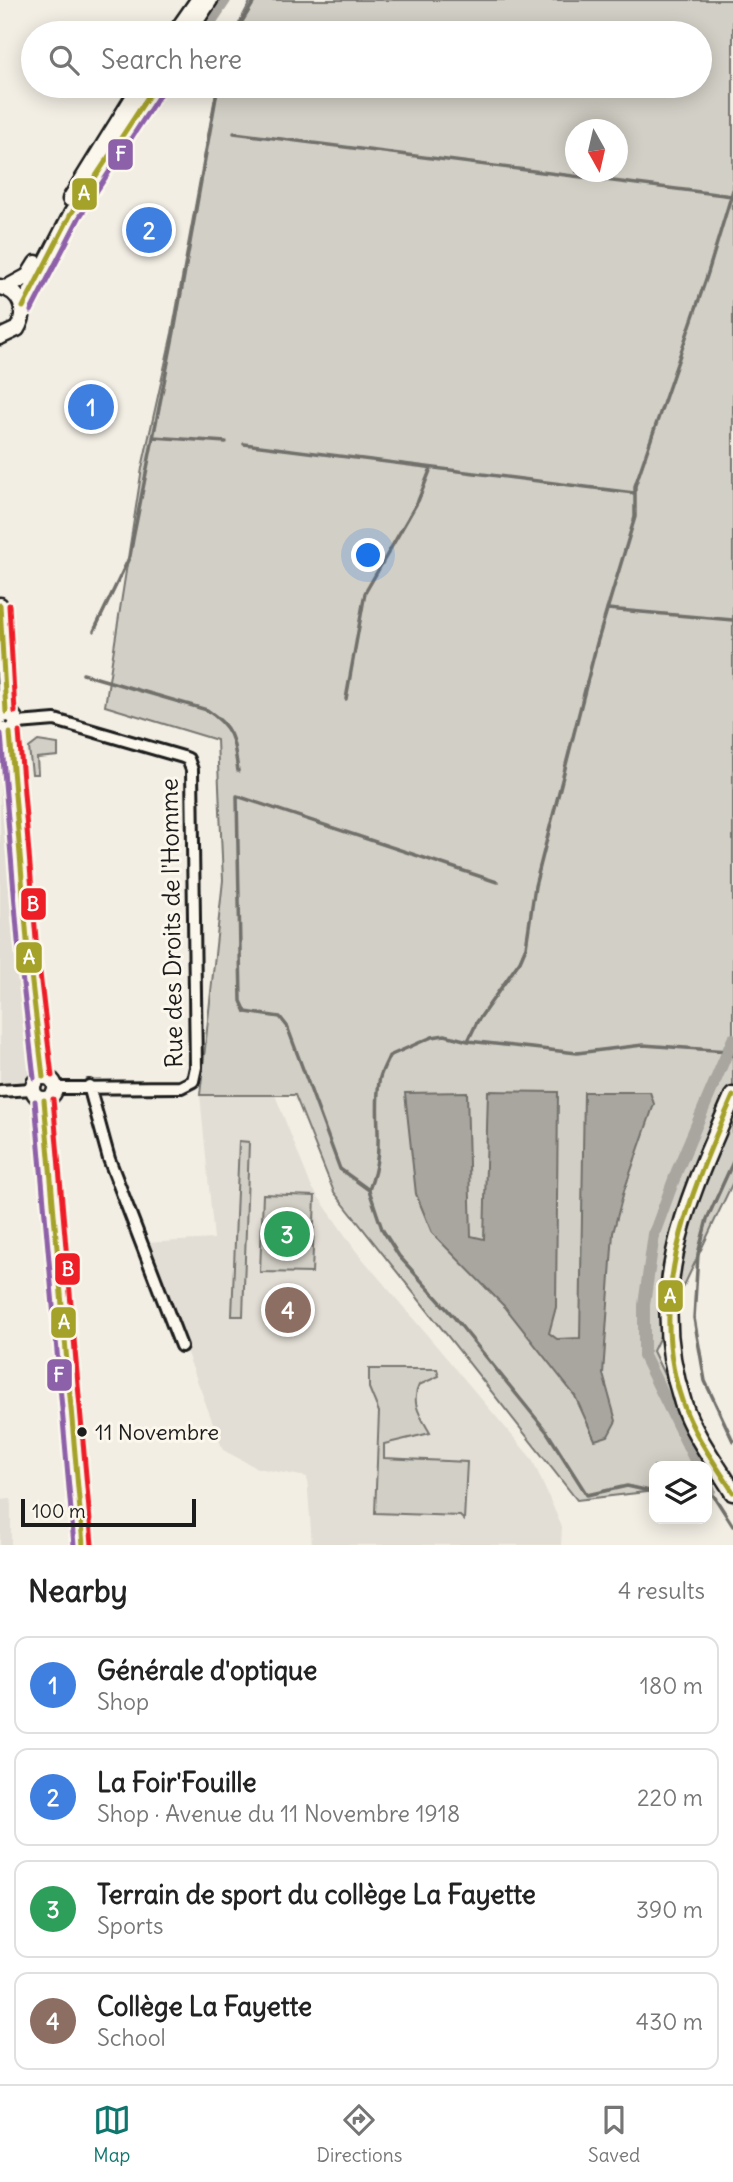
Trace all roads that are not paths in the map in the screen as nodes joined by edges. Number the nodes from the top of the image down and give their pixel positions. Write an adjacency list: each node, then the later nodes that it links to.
1 (198, 0): 3 (main road)
2 (210, 0): 4 (main road)
3 (183, 21)
4 (196, 21)
5 (133, 98): 7 (main road)
6 (147, 98): 8 (main road)
7 (3, 287): 8 (main road)
8 (23, 307): 9 (main road)
9 (0, 337)
10 (0, 605): 11 (main road)
11 (3, 714): 12 (main road)
12 (9, 728): 13 (main road); 14 (street, Rue des Droits de l'Homme)
13 (43, 1077): 15 (main road); 16 (main road)
14 (89, 1086): 15 (street, Rue des Droits de l'Homme); 20 (street)
15 (55, 1087): 19 (main road)
16 (33, 1089): 17 (street); 19 (main road)
17 (0, 1091)
18 (733, 1096): 21 (main road)
19 (44, 1100): 22 (main road)
20 (181, 1346)
21 (733, 1492)
22 (82, 1542)

